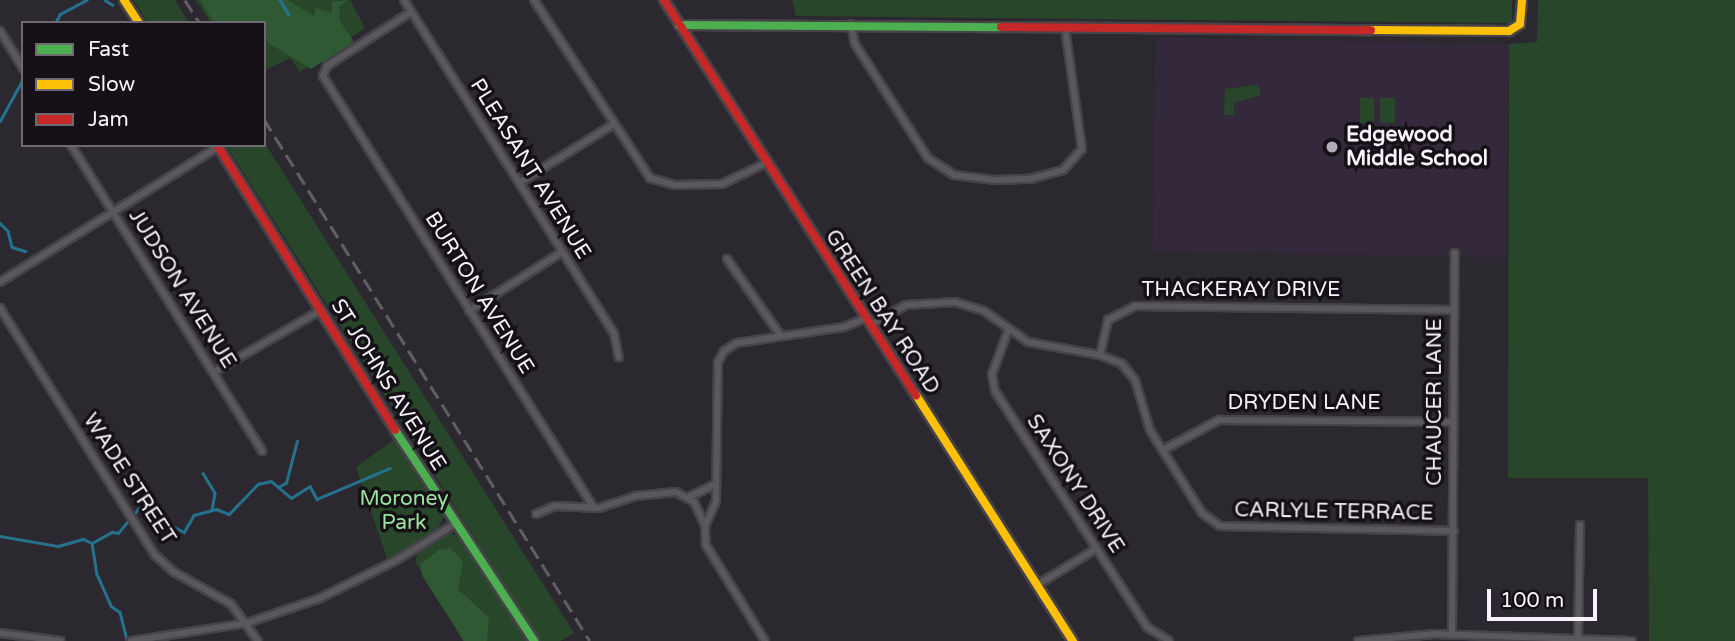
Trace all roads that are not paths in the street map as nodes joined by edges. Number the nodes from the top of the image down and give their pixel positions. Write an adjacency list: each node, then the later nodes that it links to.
1 (124, 0): 7 (street)
2 (404, 0): 6 (street, PLEASANT AVENUE)
3 (534, 0): 13 (street)
4 (664, 0): 9 (street, GREEN BAY ROAD)
5 (1522, 0): 10 (street)
6 (411, 12): 18 (street, PLEASANT AVENUE); 27 (street, BURTON AVENUE)
7 (138, 21)
8 (851, 24): 9 (street); 10 (street); 10 (street)
9 (679, 25): 17 (street, GREEN BAY ROAD)
10 (1065, 28)
11 (0, 31): 12 (street)
12 (21, 65)
13 (612, 125): 17 (street); 18 (street)
14 (72, 147): 19 (street, JUDSON AVENUE)
15 (215, 147): 19 (street)
16 (218, 147): 25 (street, ST JOHNS AVENUE)
17 (766, 163): 28 (street, GREEN BAY ROAD)
18 (519, 183): 20 (street, PLEASANT AVENUE)
19 (113, 212): 23 (street); 33 (street, JUDSON AVENUE)
20 (562, 252): 27 (street); 32 (street, PLEASANT AVENUE)
21 (1455, 254): 26 (street, CHAUCER LANE)
22 (727, 259): 30 (street)
23 (0, 282)
24 (0, 308): 47 (street, WADE STREET)
25 (320, 310): 33 (street); 41 (street, ST JOHNS AVENUE)
26 (1453, 310): 31 (street, THACKERAY DRIVE); 34 (street, CHAUCER LANE)
27 (469, 311): 39 (street, BURTON AVENUE)
28 (868, 321): 29 (street); 30 (street); 46 (street, GREEN BAY ROAD)
29 (1009, 331): 31 (street); 45 (street, SAXONY DRIVE)
30 (780, 336): 37 (street)
31 (1100, 355): 35 (street, CARLYLE TERRACE)
32 (619, 358)
33 (214, 372): 36 (street, JUDSON AVENUE)
34 (1452, 422): 35 (street, DRYDEN LANE); 44 (street, CHAUCER LANE)
35 (1163, 450): 44 (street, CARLYLE TERRACE)
36 (262, 451)
37 (714, 485): 38 (street); 43 (street)
38 (689, 498): 39 (street); 43 (street)
39 (594, 508): 40 (street)
40 (536, 514)
41 (455, 524): 47 (street); 54 (street, ST JOHNS AVENUE)
42 (1580, 525): 50 (street)
43 (705, 526): 55 (street)
44 (1454, 531): 49 (street, CHAUCER LANE)
45 (1096, 550): 46 (street); 57 (street, SAXONY DRIVE)
46 (1037, 585): 56 (street, GREEN BAY ROAD)
47 (247, 623): 52 (street); 53 (street, WADE STREET)
48 (0, 633): 51 (street)
49 (1452, 635): 50 (street); 58 (street)
50 (1578, 639): 59 (street)
51 (60, 641)
52 (131, 641)
53 (258, 641)
54 (534, 641)
55 (765, 641)
56 (1073, 641)
57 (1168, 641)
58 (1358, 641)
59 (1632, 641)

